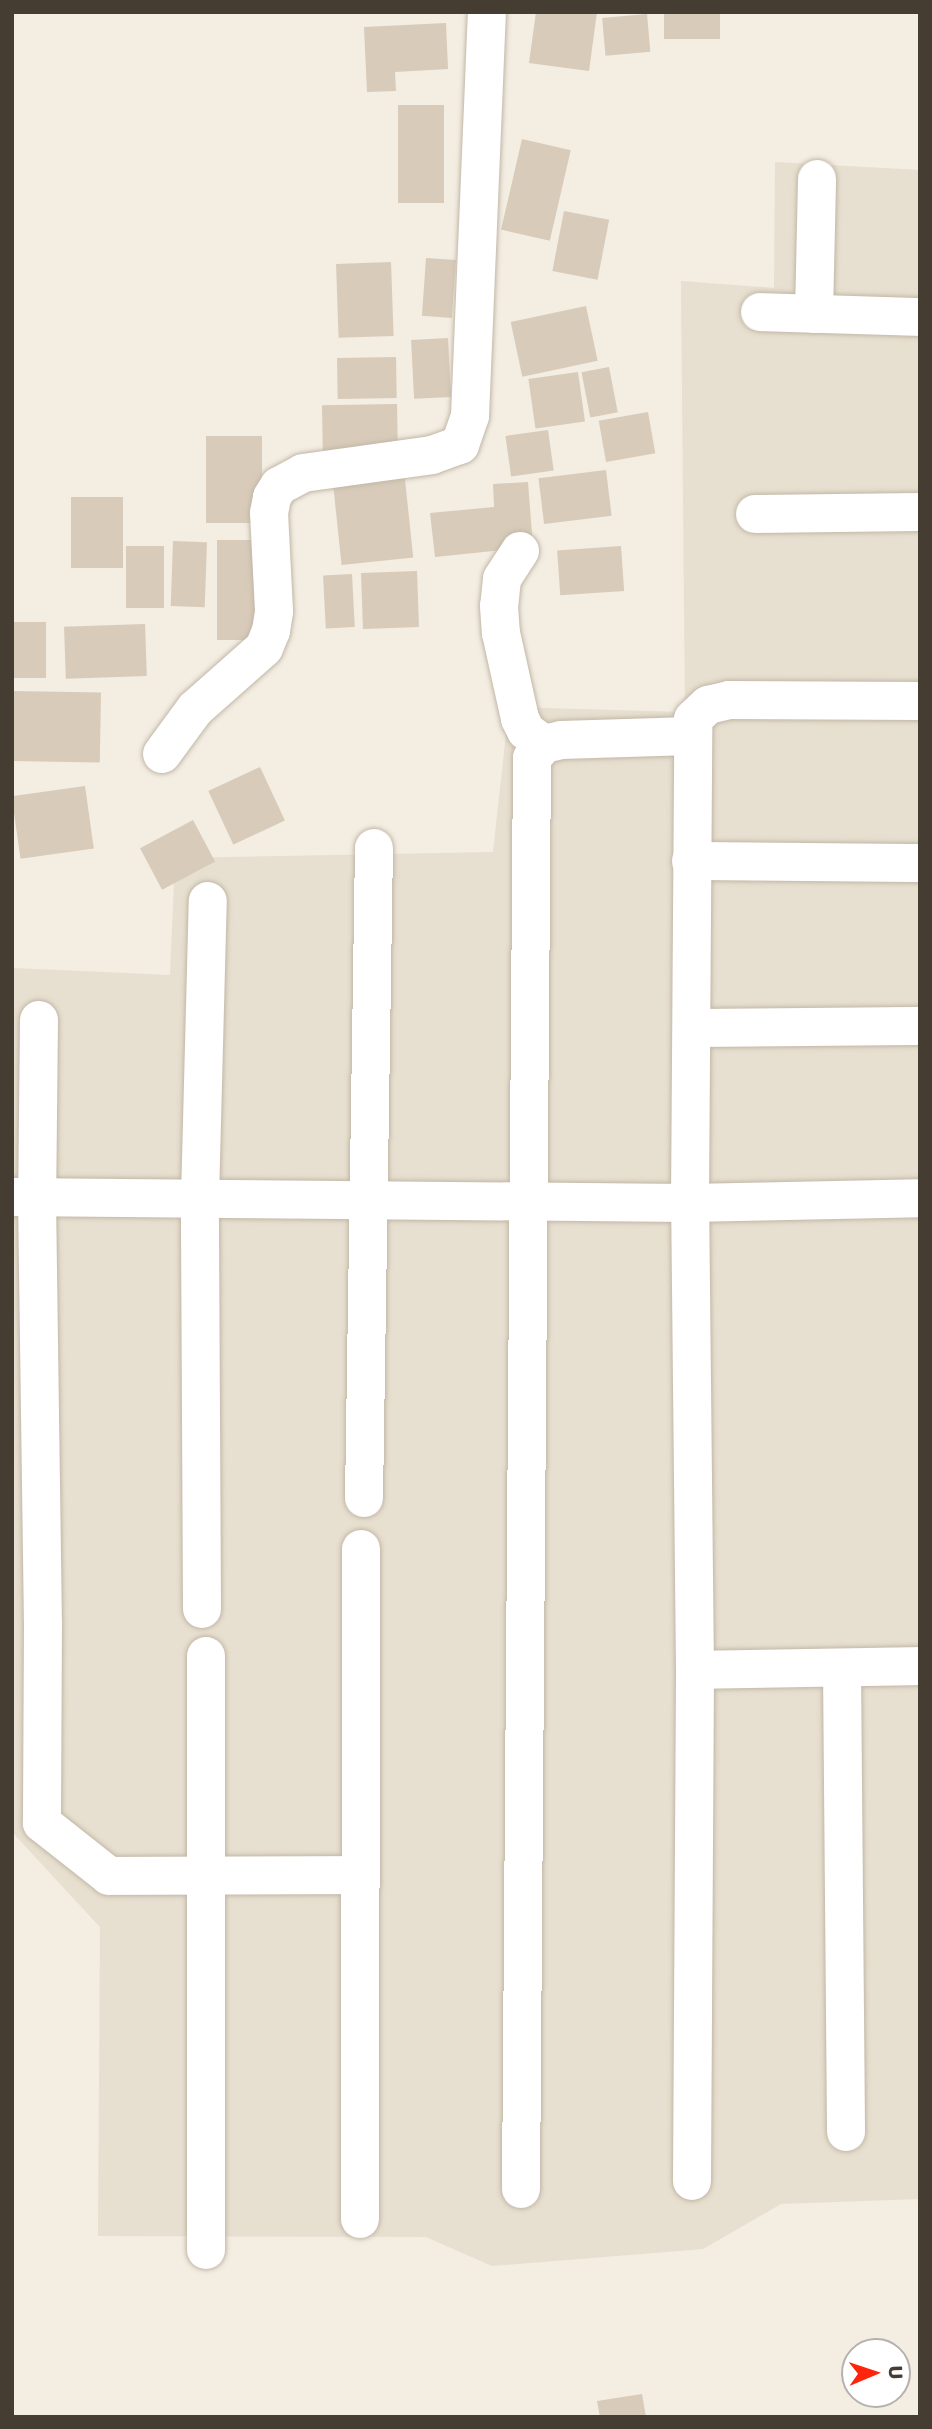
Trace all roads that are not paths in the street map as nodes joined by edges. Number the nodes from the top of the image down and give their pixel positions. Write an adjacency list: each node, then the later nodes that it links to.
1 (487, 12): 12 (street)
2 (817, 178): 4 (street)
3 (760, 312): 4 (street)
4 (814, 314): 5 (street)
5 (920, 317)
6 (920, 512): 7 (street)
7 (755, 514)
8 (520, 551): 11 (street)
9 (920, 701): 10 (street)
10 (691, 736): 11 (street); 14 (street)
11 (544, 744): 24 (street)
12 (162, 754)
13 (374, 848): 23 (street)
14 (691, 861): 15 (street); 19 (street)
15 (920, 863)
16 (208, 901): 21 (street)
17 (39, 1020): 20 (street)
18 (920, 1026): 19 (street)
19 (692, 1028): 25 (street)
20 (25, 1197): 21 (street); 33 (street)
21 (200, 1198): 23 (street); 28 (street)
22 (920, 1198): 25 (street)
23 (367, 1202): 24 (street); 26 (street)
24 (530, 1202): 25 (street); 38 (street)
25 (690, 1203): 32 (street)
26 (364, 1498)
27 (361, 1549): 35 (street)
28 (202, 1609)
29 (206, 1656): 34 (street)
30 (920, 1666): 31 (street)
31 (842, 1669): 32 (street); 36 (street)
32 (695, 1670): 37 (street)
33 (27, 1782): 34 (street)
34 (205, 1875): 35 (street); 40 (street)
35 (358, 1875): 39 (street)
36 (846, 2132)
37 (692, 2181)
38 (521, 2189)
39 (360, 2219)
40 (206, 2250)

